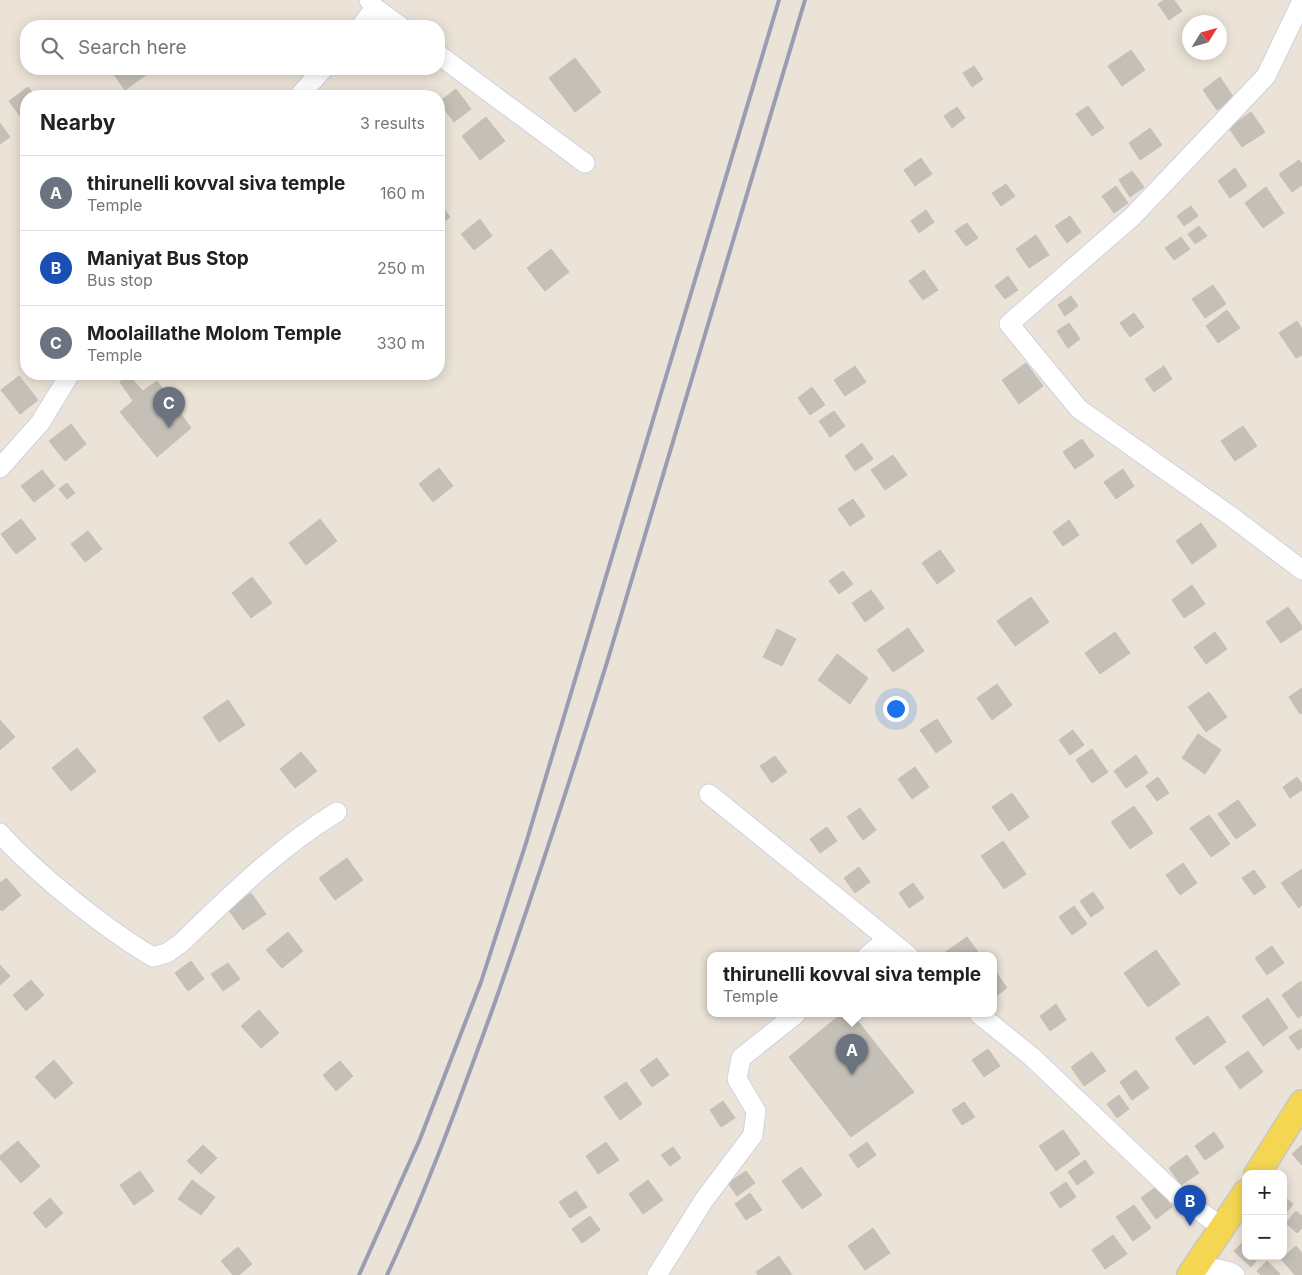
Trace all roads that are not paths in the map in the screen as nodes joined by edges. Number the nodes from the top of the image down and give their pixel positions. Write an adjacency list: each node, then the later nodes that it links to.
1 (1302, 1): 11 (street)
2 (372, 4): 3 (street); 4 (street)
3 (364, 20)
4 (392, 20)
5 (445, 59): 8 (street)
6 (318, 75): 7 (street)
7 (304, 90)
8 (585, 163)
9 (66, 380): 10 (street)
10 (0, 468)
11 (1302, 570)
12 (709, 794): 15 (street)
13 (337, 812): 14 (street)
14 (0, 832)
15 (888, 939): 16 (street); 17 (street)
16 (872, 952)
17 (903, 952)
18 (792, 1017): 25 (street)
19 (983, 1017): 23 (street)
20 (1302, 1103): 21 (main road)
21 (1260, 1170)
22 (1242, 1198): 23 (main road)
23 (1222, 1228): 24 (main road)
24 (1193, 1270): 26 (street)
25 (657, 1275)
26 (1235, 1275)

